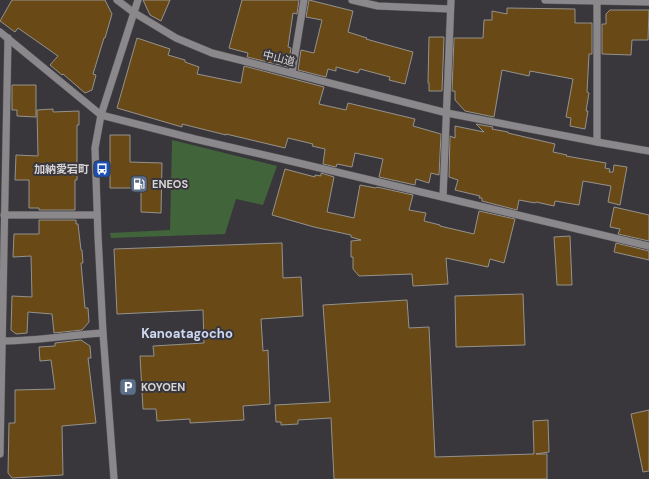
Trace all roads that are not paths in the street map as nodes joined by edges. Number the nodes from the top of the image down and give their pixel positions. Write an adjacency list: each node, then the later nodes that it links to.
1 (117, 0): 10 (street, 中山道)
2 (138, 0): 10 (street)
3 (304, 0): 13 (street)
4 (352, 0): 9 (street)
5 (451, 0): 9 (street)
6 (545, 0): 7 (street)
7 (597, 0): 8 (street); 16 (street)
8 (649, 2)
9 (450, 9): 14 (street)
10 (133, 12): 13 (street, 中山道); 15 (street)
11 (0, 32): 12 (street)
12 (8, 38): 15 (street); 20 (street)
13 (292, 73): 14 (street, 中山道)
14 (447, 112): 16 (street, 中山道); 18 (street)
15 (101, 115): 18 (street); 19 (street)
16 (597, 142): 17 (street, 中山道)
17 (649, 151)
18 (443, 197): 22 (street)
19 (96, 214): 20 (street); 24 (street)
20 (4, 215): 21 (street)
21 (2, 235): 23 (street)
22 (649, 246)
23 (2, 299): 25 (street)
24 (103, 333): 25 (street); 28 (street)
25 (2, 341): 26 (street)
26 (0, 417): 27 (street)
27 (0, 454)
28 (114, 479)

